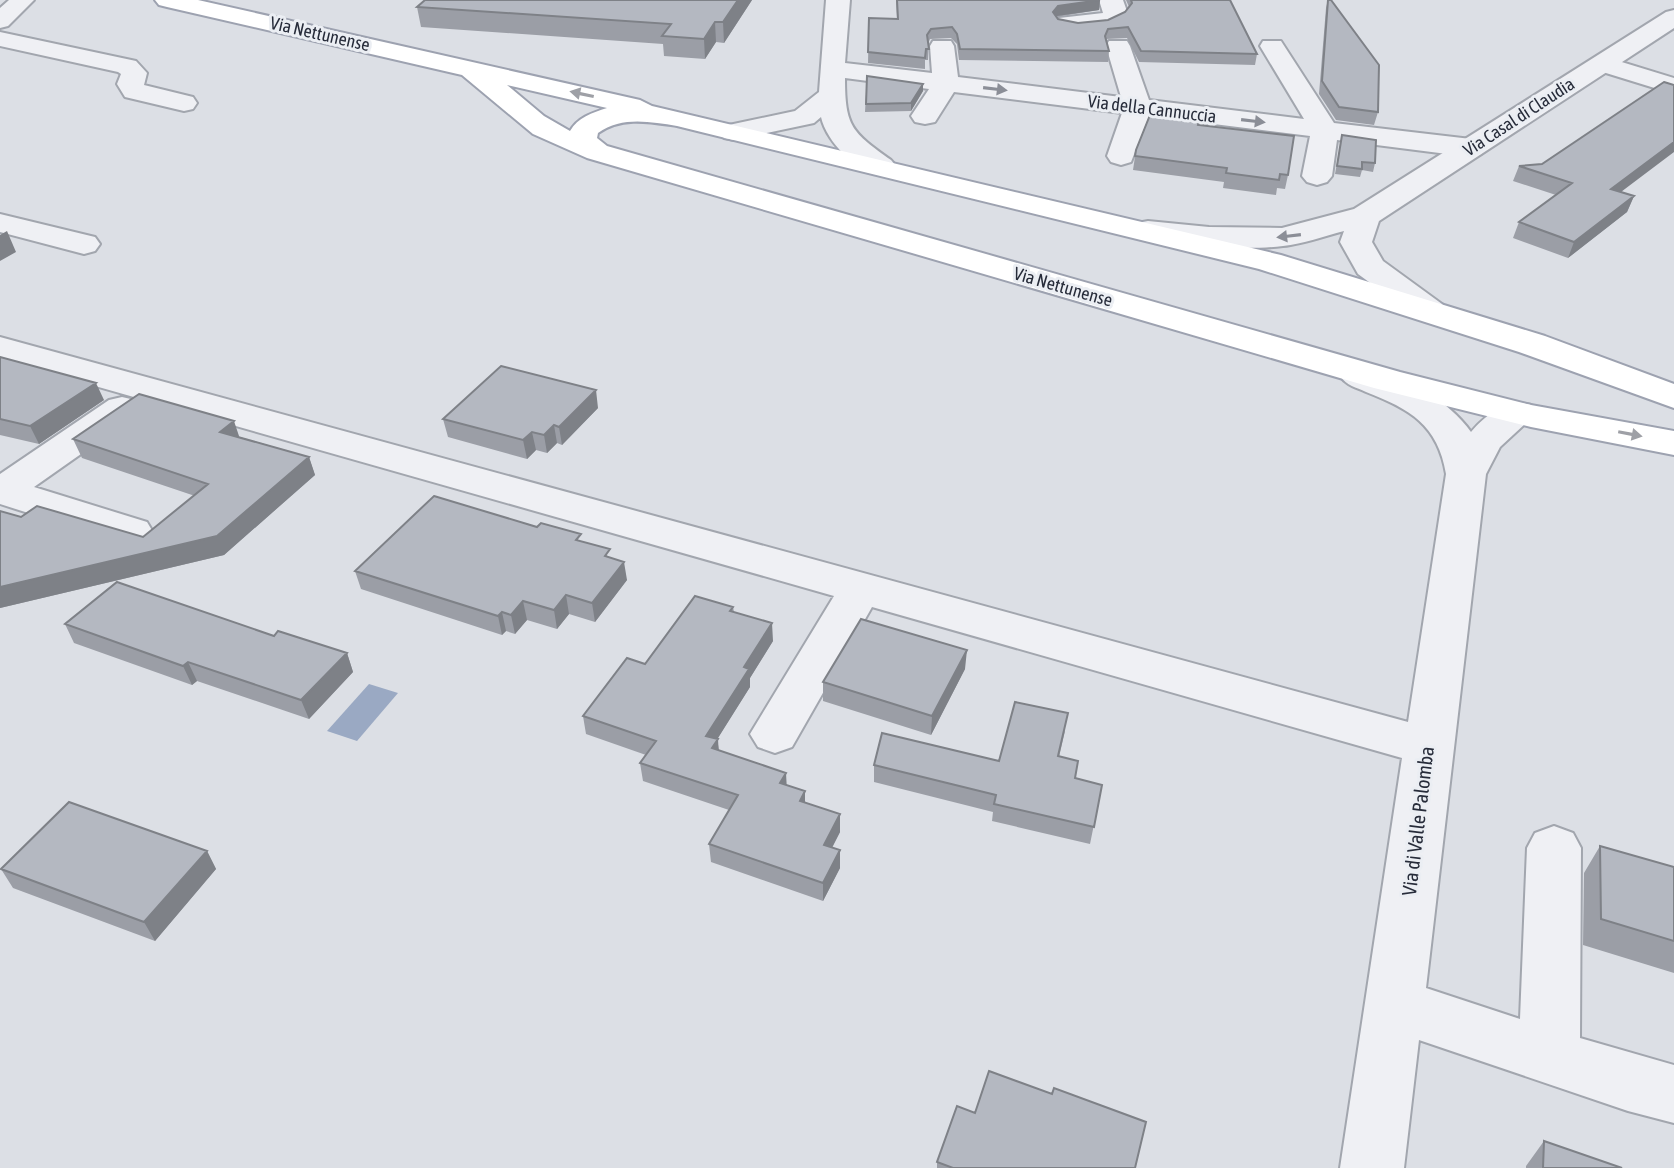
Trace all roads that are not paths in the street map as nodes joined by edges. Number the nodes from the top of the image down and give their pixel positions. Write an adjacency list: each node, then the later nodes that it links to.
1 (22, 0): 5 (street)
2 (167, 0): 13 (main road, Via Nettunense)
3 (838, 0): 14 (street)
4 (1111, 0): 6 (street)
5 (0, 21)
6 (1067, 23)
7 (1668, 26): 12 (street, Via Casal di Claudia)
8 (0, 39): 17 (street)
9 (942, 46): 15 (street)
10 (1118, 46): 18 (street)
11 (1272, 46): 21 (street)
12 (1602, 64): 16 (street); 23 (street, Via Casal di Claudia)
13 (472, 71): 19 (main road, Via Nettunense, one-way to 13); 24 (main road, Via Nettunense)
14 (833, 82): 15 (street, Via della Cannuccia); 22 (street); 26 (street)
15 (946, 83): 18 (street, Via della Cannuccia, one-way to 18); 20 (street)
16 (1674, 86)
17 (184, 103)
18 (1138, 107): 21 (street, Via della Cannuccia, one-way to 21); 25 (street)
19 (657, 115): 22 (main road, Via Nettunense); 24 (main road, Via Nettunense)
20 (925, 116)
21 (1325, 130): 23 (street, Via della Cannuccia); 27 (street)
22 (734, 132): 26 (main road, Via Nettunense)
23 (1471, 148): 28 (street, Via Casal di Claudia)
24 (597, 152): 35 (main road, Via Nettunense)
25 (1121, 156)
26 (881, 166): 30 (main road, Via Nettunense)
27 (1317, 176)
28 (1365, 216): 30 (street, Via Casal di Claudia, one-way to 30); 32 (street)
29 (0, 223): 31 (street)
30 (1148, 230): 32 (main road, Via Nettunense)
31 (84, 244)
32 (1430, 311): 33 (main road, Via Nettunense)
33 (1532, 344): 37 (main road, Via Nettunense); 38 (main road, Via Nettunense)
34 (0, 348): 36 (street)
35 (1302, 357): 38 (main road, Via Nettunense); 40 (street, Via di Valle Palomba)
36 (149, 390): 41 (street); 43 (street)
37 (1674, 397)
38 (1525, 414): 39 (main road, Via Nettunense, one-way to 39); 40 (street, Via di Valle Palomba)
39 (1674, 443)
40 (1466, 474): 45 (street, Via di Valle Palomba)
41 (1, 490): 42 (street)
42 (132, 532)
43 (861, 588): 44 (street); 45 (street)
44 (775, 734)
45 (1427, 746): 47 (street, Via di Valle Palomba)
46 (1554, 848): 48 (street)
47 (1395, 1005): 48 (street); 50 (street, Via di Valle Palomba)
48 (1549, 1056): 49 (street)
49 (1674, 1094)
50 (1372, 1168)

